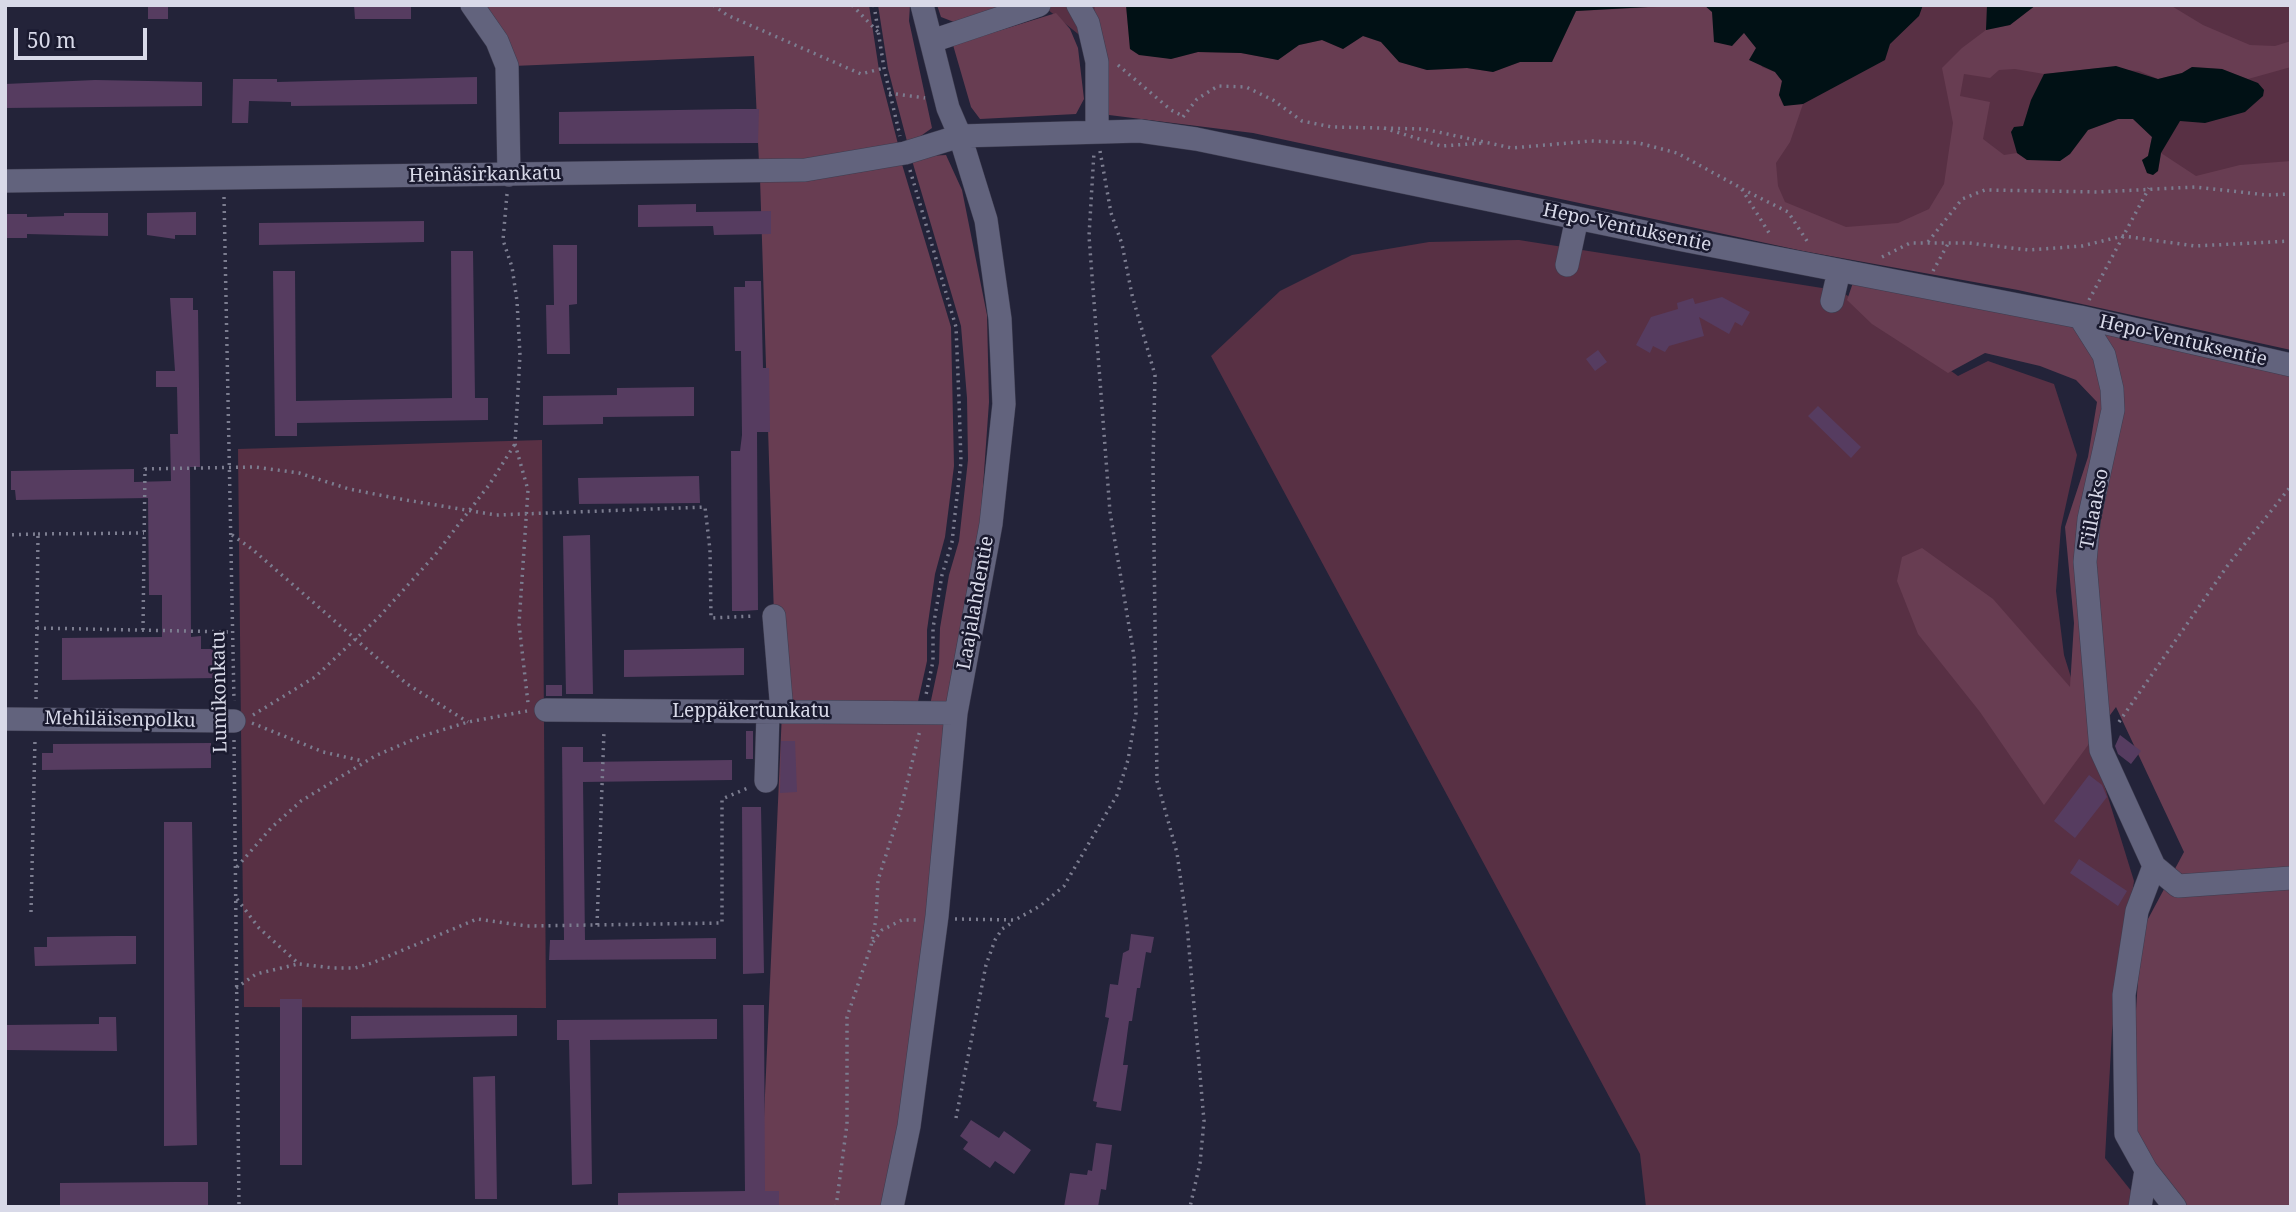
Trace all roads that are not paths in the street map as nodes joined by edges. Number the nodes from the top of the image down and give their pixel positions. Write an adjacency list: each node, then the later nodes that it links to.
1 (472, 5): 8 (street)
2 (922, 5): 5 (street, Laajalahdentie)
3 (1039, 5): 5 (street)
4 (1078, 5): 6 (street)
5 (932, 41): 7 (street, Laajalahdentie)
6 (1097, 129): 7 (street, Hepo-Ventuksentie); 10 (street, Hepo-Ventuksentie)
7 (960, 135): 8 (street, Heinäsirkankatu); 19 (street, Laajalahdentie)
8 (509, 175): 9 (street, Heinäsirkankatu)
9 (5, 181)
10 (1577, 218): 11 (street); 12 (street, Hepo-Ventuksentie)
11 (1567, 264)
12 (1847, 272): 13 (street); 14 (street, Hepo-Ventuksentie)
13 (1832, 301)
14 (2080, 317): 15 (street, Hepo-Ventuksentie); 23 (street, Tiilaakso)
15 (2291, 365)
16 (774, 616): 18 (street)
17 (537, 710): 18 (street, Leppäkertunkatu)
18 (775, 712): 19 (street, Leppäkertunkatu); 22 (street)
19 (956, 713): 26 (street, Laajalahdentie)
20 (5, 719): 21 (street, Mehiläisenpolku)
21 (234, 721)
22 (766, 781)
23 (2154, 866): 24 (street); 25 (street)
24 (2291, 878)
25 (2146, 1170): 27 (street); 28 (street)
26 (892, 1207)
27 (2140, 1207)
28 (2175, 1207)

